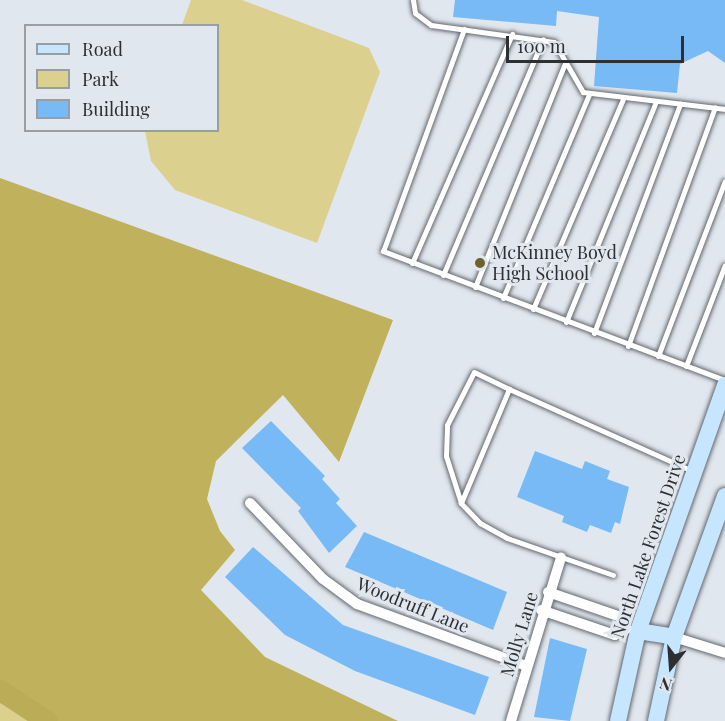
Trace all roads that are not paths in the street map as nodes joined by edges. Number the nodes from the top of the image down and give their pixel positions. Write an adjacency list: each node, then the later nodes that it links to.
1 (413, 0): 2 (lane)
2 (464, 29): 3 (lane); 13 (lane)
3 (512, 34): 4 (lane); 13 (lane)
4 (543, 39): 5 (lane); 15 (lane)
5 (565, 63): 6 (lane); 16 (lane)
6 (589, 94): 7 (lane); 17 (lane)
7 (624, 99): 8 (lane); 18 (lane)
8 (656, 102): 9 (lane); 19 (lane)
9 (680, 104): 10 (lane); 20 (lane)
10 (715, 107): 11 (lane); 21 (lane)
11 (725, 109)
12 (725, 181): 22 (lane)
13 (412, 263): 15 (lane)
14 (725, 265): 23 (lane)
15 (443, 275): 16 (lane)
16 (475, 287): 17 (lane)
17 (503, 298): 18 (lane)
18 (533, 309): 19 (lane)
19 (566, 322): 20 (lane)
20 (594, 333): 21 (lane)
21 (628, 346): 22 (lane)
22 (658, 356): 23 (lane)
23 (686, 366): 24 (lane)
24 (725, 380)
25 (725, 385): 27 (main road, North Lake Forest Drive)
26 (509, 389): 27 (lane); 30 (lane); 30 (lane)
27 (694, 471): 35 (main road, North Lake Forest Drive)
28 (725, 496): 36 (main road)
29 (250, 503): 38 (street, Woodruff Lane)
30 (461, 503): 31 (lane)
31 (561, 556): 32 (lane); 33 (street, Molly Lane)
32 (613, 575)
33 (548, 592): 34 (street, Molly Lane); 35 (street)
34 (541, 610): 35 (street); 38 (street, Molly Lane)
35 (632, 630): 36 (main road); 40 (main road, North Lake Forest Drive)
36 (674, 637): 37 (street); 41 (main road)
37 (725, 653)
38 (526, 666): 39 (street, Molly Lane)
39 (511, 721)
40 (618, 721)
41 (656, 721)

